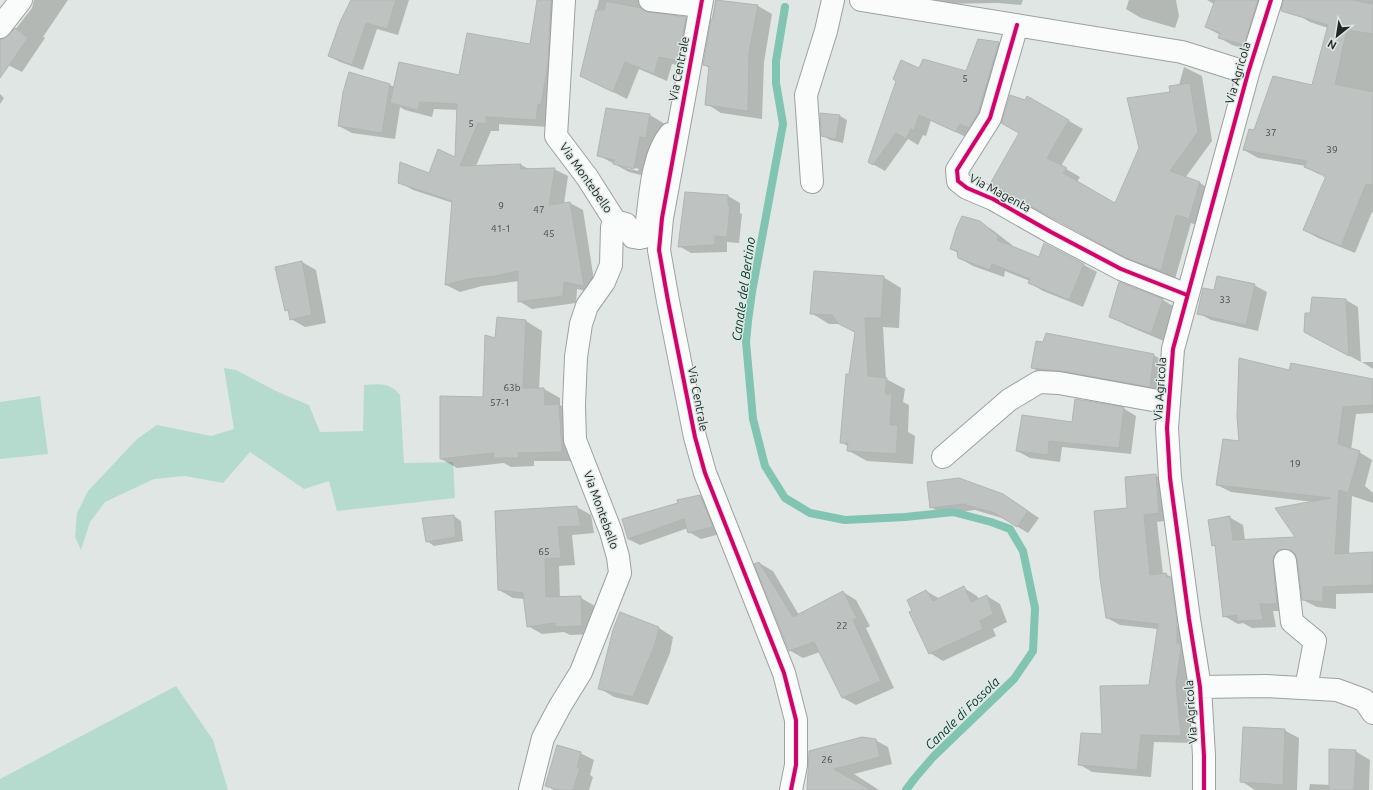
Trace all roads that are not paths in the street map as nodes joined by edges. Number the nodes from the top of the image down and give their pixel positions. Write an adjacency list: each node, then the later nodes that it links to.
1 (21, 0): 9 (street)
2 (564, 0): 13 (street, Via Montebello)
3 (650, 0): 7 (street, Via Centrale)
4 (833, 0): 12 (street)
5 (860, 0): 8 (street)
6 (1271, 0): 10 (street, Via Agricola)
7 (701, 3): 11 (street, Via Centrale)
8 (1017, 25): 10 (street); 14 (street, Via Magenta)
9 (0, 27)
10 (1248, 73): 14 (street, Via Agricola)
11 (679, 122): 13 (street, Via Montebello); 22 (street, Via Centrale)
12 (812, 182)
13 (615, 221): 21 (street, Via Montebello)
14 (1187, 295): 15 (street, Via Agricola)
15 (1169, 403): 16 (street, Via Agricola); 18 (street, Via Agricola)
16 (944, 456)
17 (1285, 561): 19 (street)
18 (1200, 687): 19 (street); 23 (street, Via Agricola)
19 (1306, 688): 20 (street)
20 (1373, 713)
21 (530, 790)
22 (791, 790)
23 (1204, 790)

